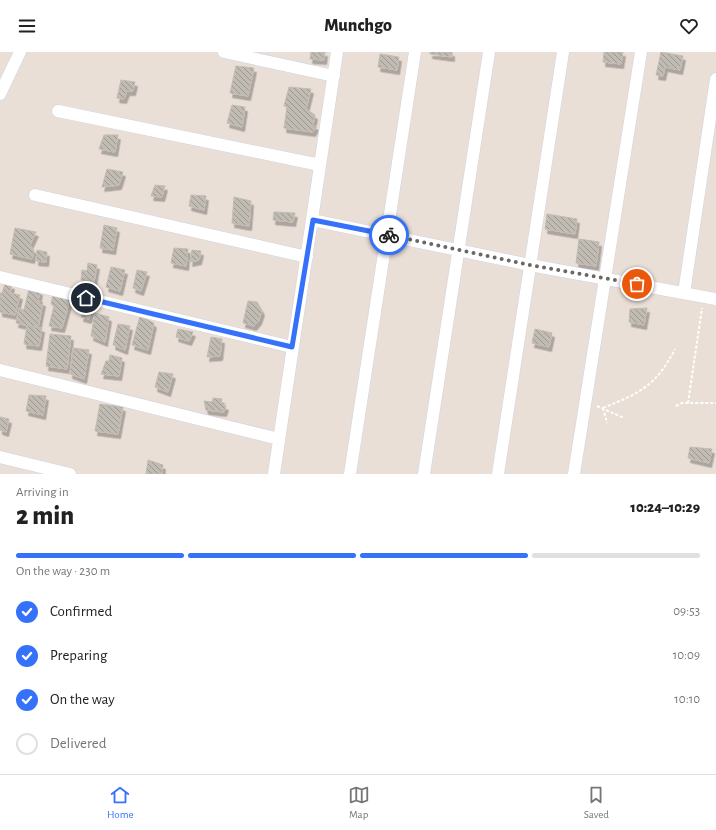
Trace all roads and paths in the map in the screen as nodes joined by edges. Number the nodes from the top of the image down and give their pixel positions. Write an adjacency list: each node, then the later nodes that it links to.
1 (20, 52): 10 (street)
2 (224, 52): 8 (street)
3 (338, 52): 8 (street)
4 (415, 52): 15 (street)
5 (489, 52): 16 (street)
6 (563, 52): 18 (street)
7 (641, 52): 20 (street)
8 (334, 76): 12 (street)
9 (716, 79): 21 (street)
10 (0, 94)
11 (58, 111): 12 (street)
12 (320, 165): 14 (street)
13 (35, 195): 17 (street)
14 (313, 220): 15 (street); 17 (street)
15 (386, 235): 16 (street); 38 (street)
16 (460, 249): 18 (street); 39 (street)
17 (307, 257): 24 (street)
18 (530, 265): 20 (street); 40 (street)
19 (0, 277): 24 (street)
20 (606, 278): 21 (street); 41 (street)
21 (684, 293): 22 (street)
22 (704, 296): 23 (street); 27 (path)
23 (716, 299)
24 (292, 347): 34 (street)
25 (675, 349): 31 (path)
26 (0, 370): 34 (street)
27 (688, 403): 28 (path); 30 (path)
28 (716, 403)
29 (597, 406): 31 (path)
30 (676, 406)
31 (603, 408): 32 (path); 33 (path)
32 (624, 418)
33 (607, 424)
34 (279, 439): 37 (street)
35 (0, 457): 36 (street)
36 (70, 474)
37 (274, 474)
38 (350, 474)
39 (424, 474)
40 (498, 474)
41 (574, 474)

